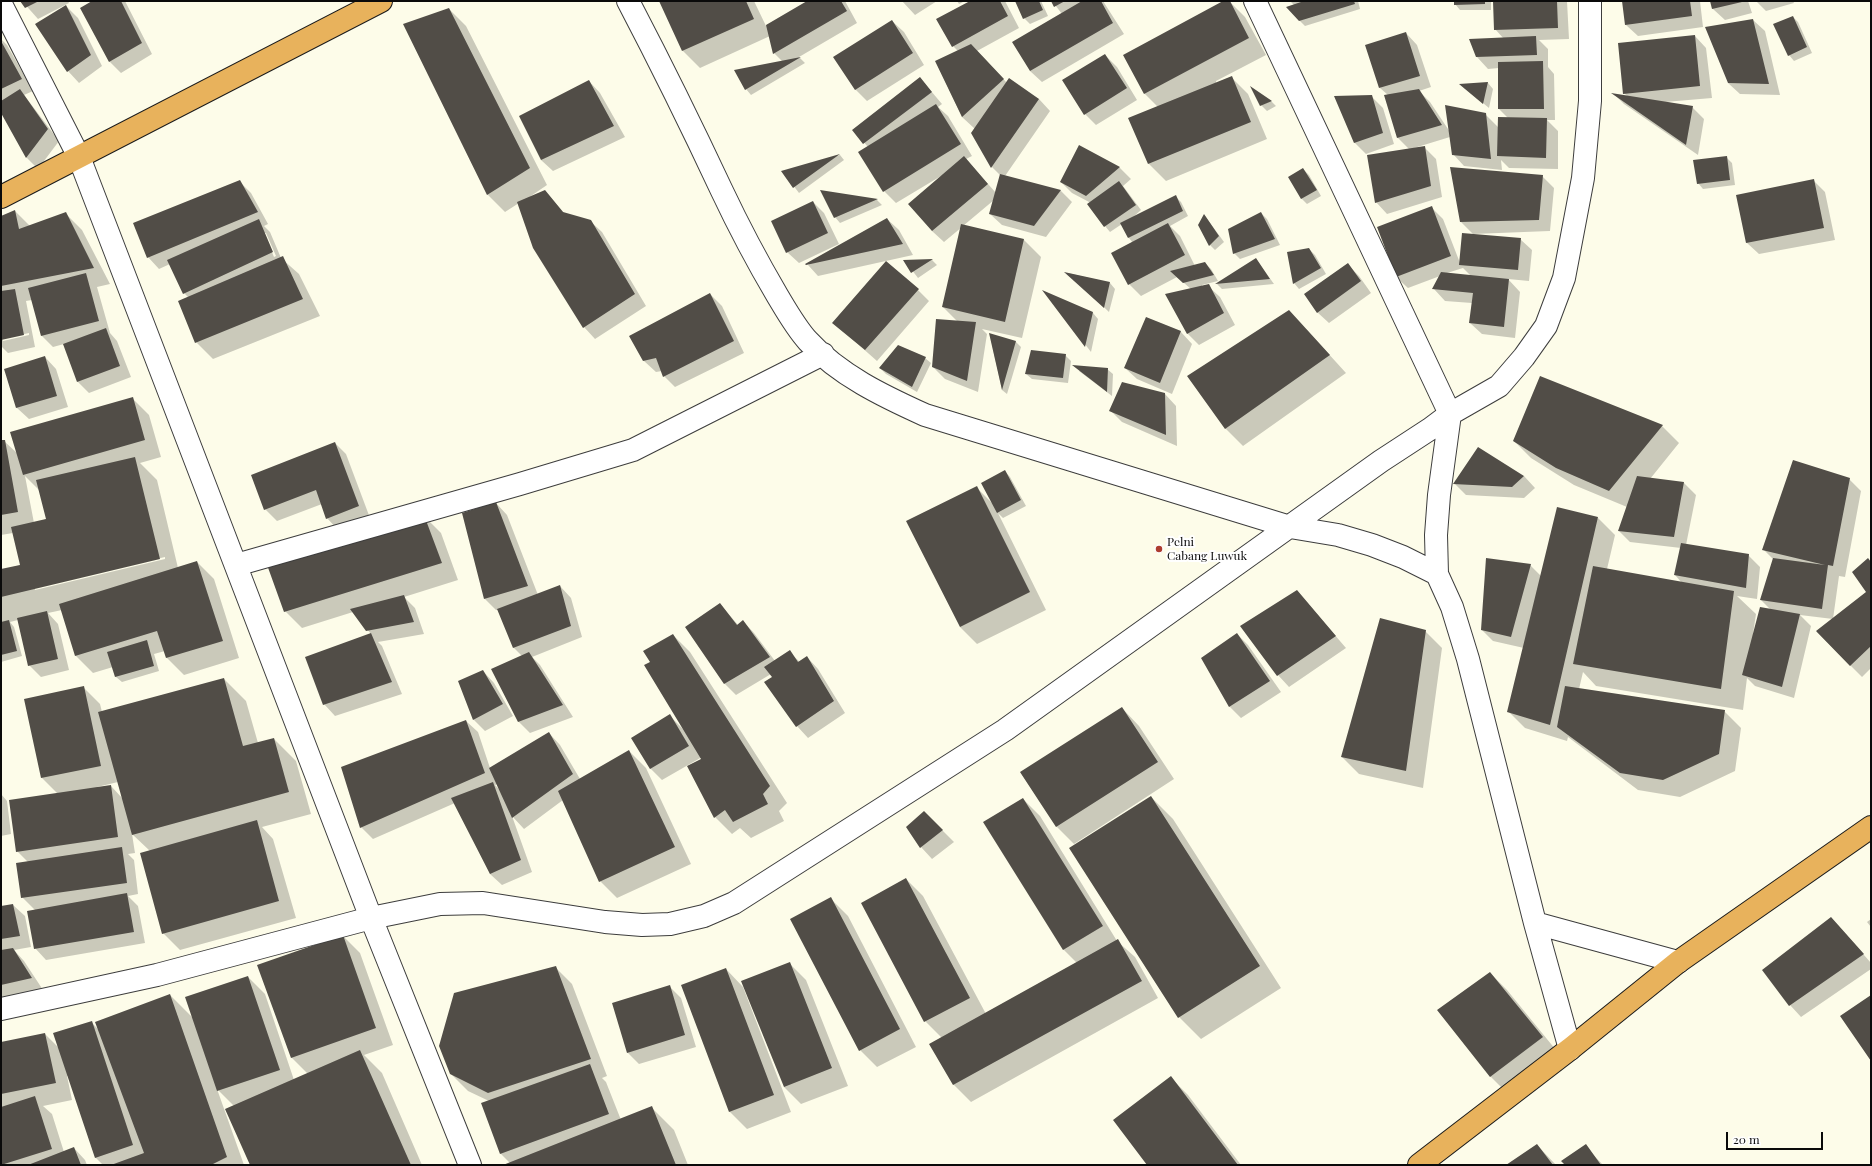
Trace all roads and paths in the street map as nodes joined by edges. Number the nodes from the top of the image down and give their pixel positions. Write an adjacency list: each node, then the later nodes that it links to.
1 (381, 1): 6 (highway)
2 (628, 1): 8 (street)
3 (1255, 1): 9 (street)
4 (1590, 1): 9 (street)
5 (1, 4): 6 (street)
6 (79, 157): 7 (highway); 11 (street)
7 (1, 197)
8 (824, 354): 10 (street); 11 (street)
9 (1450, 414): 10 (street); 12 (street)
10 (1290, 527): 12 (street); 14 (street)
11 (236, 565): 14 (street)
12 (1437, 574): 15 (street)
13 (1871, 827): 16 (highway)
14 (370, 918): 17 (street); 19 (street)
15 (1535, 923): 16 (street); 18 (street)
16 (1678, 962): 18 (highway)
17 (1, 1009)
18 (1570, 1049): 20 (highway)
19 (470, 1165)
20 (1419, 1165)

